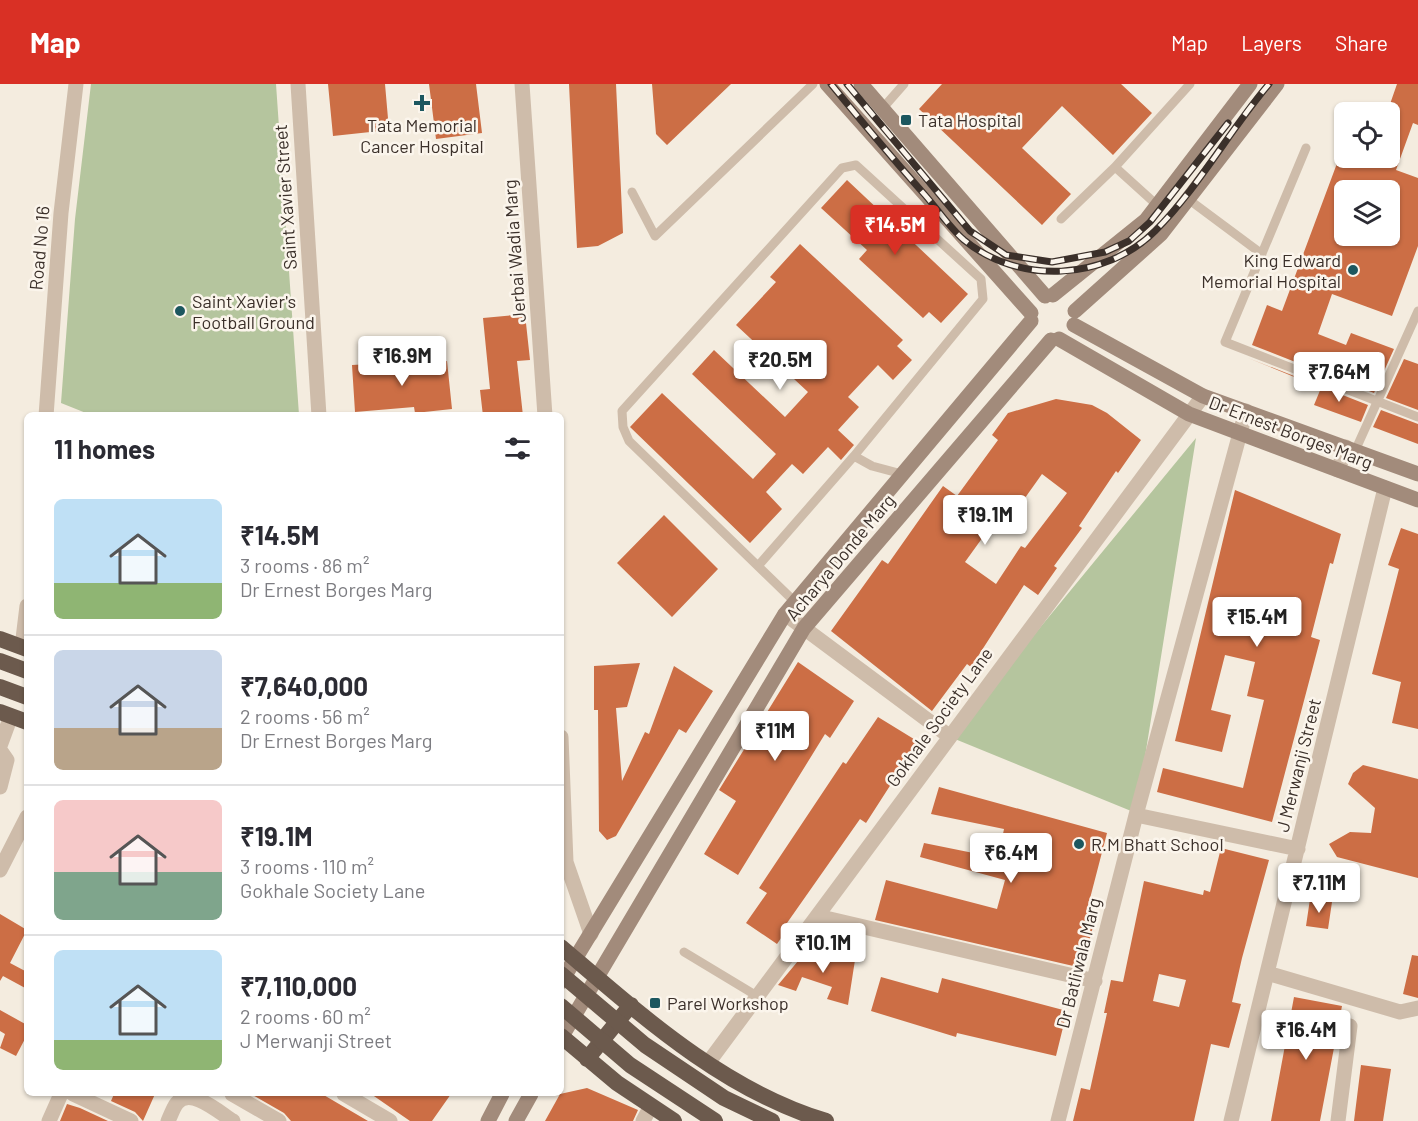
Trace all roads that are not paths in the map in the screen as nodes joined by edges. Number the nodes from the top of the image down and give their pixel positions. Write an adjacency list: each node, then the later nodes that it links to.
1 (76, 84): 29 (street, Road No 16)
2 (298, 84): 30 (street, Saint Xavier Street)
3 (522, 84): 31 (street, Jerbai Wadia Marg)
4 (813, 84): 14 (lane)
5 (827, 84): 23 (main road)
6 (861, 84): 11 (main road)
7 (904, 84): 11 (lane)
8 (1190, 84): 13 (lane)
9 (1250, 84): 16 (main road)
10 (1277, 84): 15 (main road)
11 (882, 109): 21 (main road)
12 (1306, 148): 20 (lane)
13 (1115, 167): 16 (lane); 17 (lane)
14 (633, 192)
15 (1188, 199): 19 (main road); 20 (lane)
16 (1157, 205): 18 (main road)
17 (1061, 219)
18 (1146, 220): 19 (main road); 21 (main road)
19 (1161, 234): 24 (main road)
20 (1262, 254): 27 (lane)
21 (1049, 295): 23 (main road); 24 (main road)
22 (1418, 311): 27 (lane)
23 (1031, 317): 25 (main road); 38 (main road, Acharya Donde Marg)
24 (1075, 318): 25 (main road); 26 (main road, Dr Ernest Borges Marg)
25 (1055, 339): 32 (main road, Dr Ernest Borges Marg); 44 (main road, Acharya Donde Marg)
26 (1203, 396): 28 (main road, Dr Ernest Borges Marg); 32 (street, Gokhale Society Lane)
27 (1380, 401): 33 (lane); 35 (lane)
28 (1246, 411): 34 (street, Dr Batliwala Marg); 35 (main road, Dr Ernest Borges Marg)
29 (46, 412)
30 (319, 412)
31 (545, 412)
32 (1189, 414): 34 (main road, Dr Ernest Borges Marg); 53 (street, Gokhale Society Lane)
33 (1418, 417)
34 (1238, 433): 37 (main road, Dr Ernest Borges Marg); 57 (street, Dr Batliwala Marg)
35 (1350, 449): 37 (street); 39 (main road, Dr Ernest Borges Marg)
36 (854, 456): 38 (lane); 42 (lane); 42 (lane)
37 (1338, 470): 40 (main road, Dr Ernest Borges Marg)
38 (902, 474): 43 (main road, Acharya Donde Marg)
39 (1418, 474)
40 (1385, 488): 41 (main road, Dr Ernest Borges Marg); 59 (street, J Merwanji Street)
41 (1418, 500)
42 (758, 566): 43 (lane)
43 (790, 608): 44 (street); 63 (main road, Acharya Donde Marg)
44 (804, 627): 53 (street); 70 (main road, Acharya Donde Marg)
45 (0, 639): 46 (highway)
46 (24, 648)
47 (0, 661): 48 (highway)
48 (24, 670)
49 (0, 687): 50 (highway)
50 (24, 696)
51 (5, 714): 52 (highway); 54 (street)
52 (24, 721)
53 (949, 736): 62 (street, Gokhale Society Lane)
54 (0, 746)
55 (0, 750): 56 (street)
56 (0, 788)
57 (1136, 814): 59 (street); 71 (street, Dr Batliwala Marg)
58 (24, 823): 60 (street)
59 (1298, 849): 67 (street, J Merwanji Street)
60 (0, 870)
61 (564, 870): 63 (street)
62 (817, 916): 71 (street); 72 (street, Gokhale Society Lane)
63 (591, 934): 66 (main road, Acharya Donde Marg)
64 (564, 949): 66 (highway)
65 (684, 952): 72 (lane)
66 (575, 959): 68 (main road, Acharya Donde Marg); 70 (highway)
67 (1267, 973): 74 (street); 101 (street, J Merwanji Street)
68 (564, 977)
69 (564, 977): 98 (highway, bridge)
70 (598, 978): 73 (highway); 77 (main road, Acharya Donde Marg)
71 (1095, 981): 100 (street, Dr Batliwala Marg)
72 (757, 996): 80 (street, Gokhale Society Lane)
73 (631, 1005): 79 (highway); 80 (highway)
74 (1418, 1008)
75 (564, 1009): 97 (highway, bridge)
76 (1350, 1026): 102 (street)
77 (564, 1032)
78 (564, 1040): 79 (highway)
79 (587, 1059): 87 (highway)
80 (708, 1063): 99 (highway)
81 (60, 1096): 88 (street)
82 (77, 1096): 89 (street)
83 (235, 1096): 92 (street)
84 (347, 1096): 93 (street)
85 (501, 1096): 94 (main road)
86 (530, 1096): 95 (main road)
87 (647, 1114): 96 (highway)
88 (49, 1121)
89 (131, 1121)
90 (168, 1121): 91 (street)
91 (233, 1121)
92 (279, 1121)
93 (390, 1121)
94 (488, 1121)
95 (516, 1121)
96 (674, 1121)
97 (715, 1121)
98 (772, 1121)
99 (826, 1121)
100 (1058, 1121)
101 (1230, 1121)
102 (1338, 1121)

